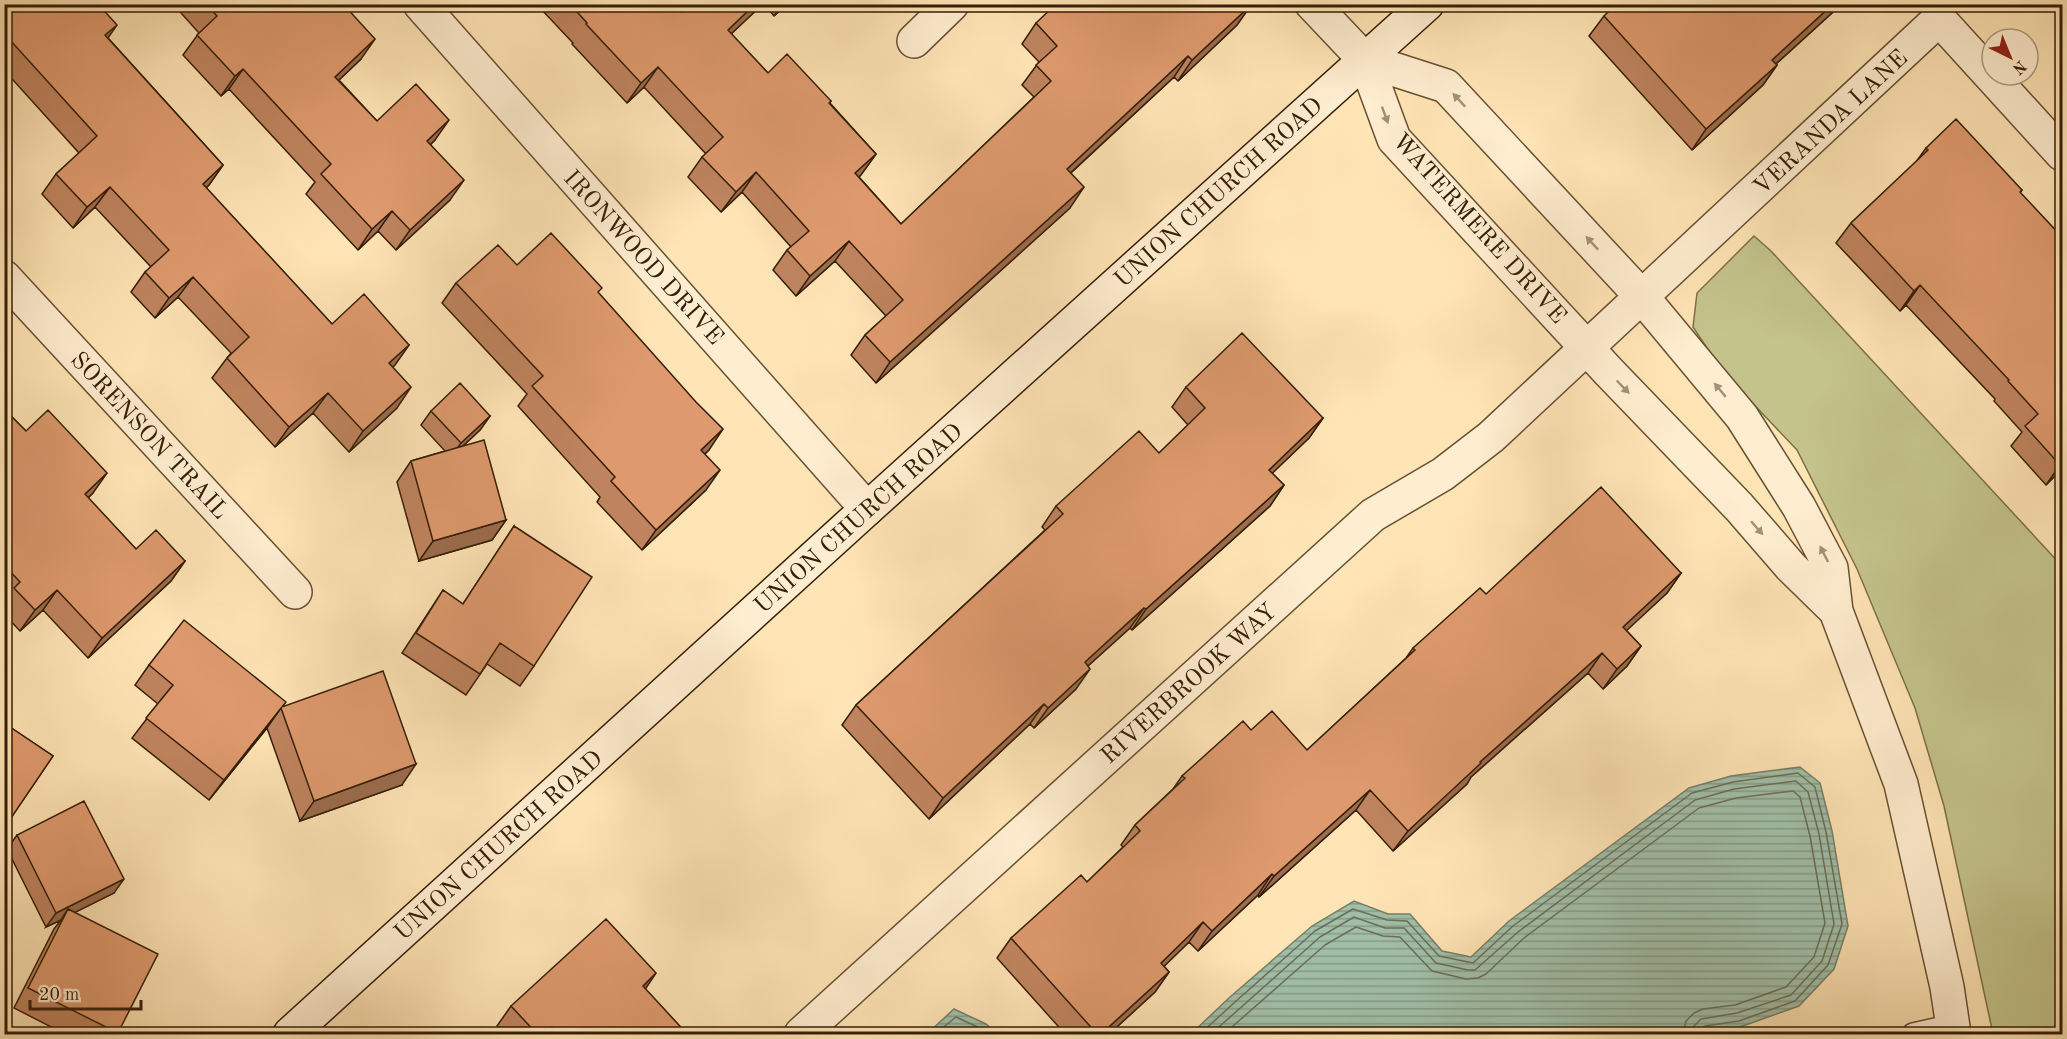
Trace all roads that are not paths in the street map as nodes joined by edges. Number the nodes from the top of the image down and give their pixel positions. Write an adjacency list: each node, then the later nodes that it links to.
1 (420, 4): 11 (street, IRONWOOD DRIVE)
2 (952, 4): 5 (street)
3 (1312, 4): 6 (street)
4 (1427, 4): 6 (street, UNION CHURCH ROAD)
5 (914, 41)
6 (1365, 60): 9 (street, WATERMERE DRIVE, one-way to 6); 10 (street, WATERMERE DRIVE, one-way to 10); 11 (street, UNION CHURCH ROAD)
7 (2062, 154): 9 (street, VERANDA LANE)
8 (4, 277): 12 (street, SORENSON TRAIL)
9 (1643, 298): 10 (street, VERANDA LANE); 13 (street, WATERMERE DRIVE, one-way to 9)
10 (1588, 348): 13 (street, WATERMERE DRIVE, one-way to 13); 16 (street, RIVERBROOK WAY)
11 (867, 509): 15 (street, UNION CHURCH ROAD)
12 (295, 592)
13 (1836, 611): 14 (street, WATERMERE DRIVE)
14 (1953, 1030): 17 (lane)
15 (290, 1035)
16 (801, 1035)
17 (1913, 1035)

